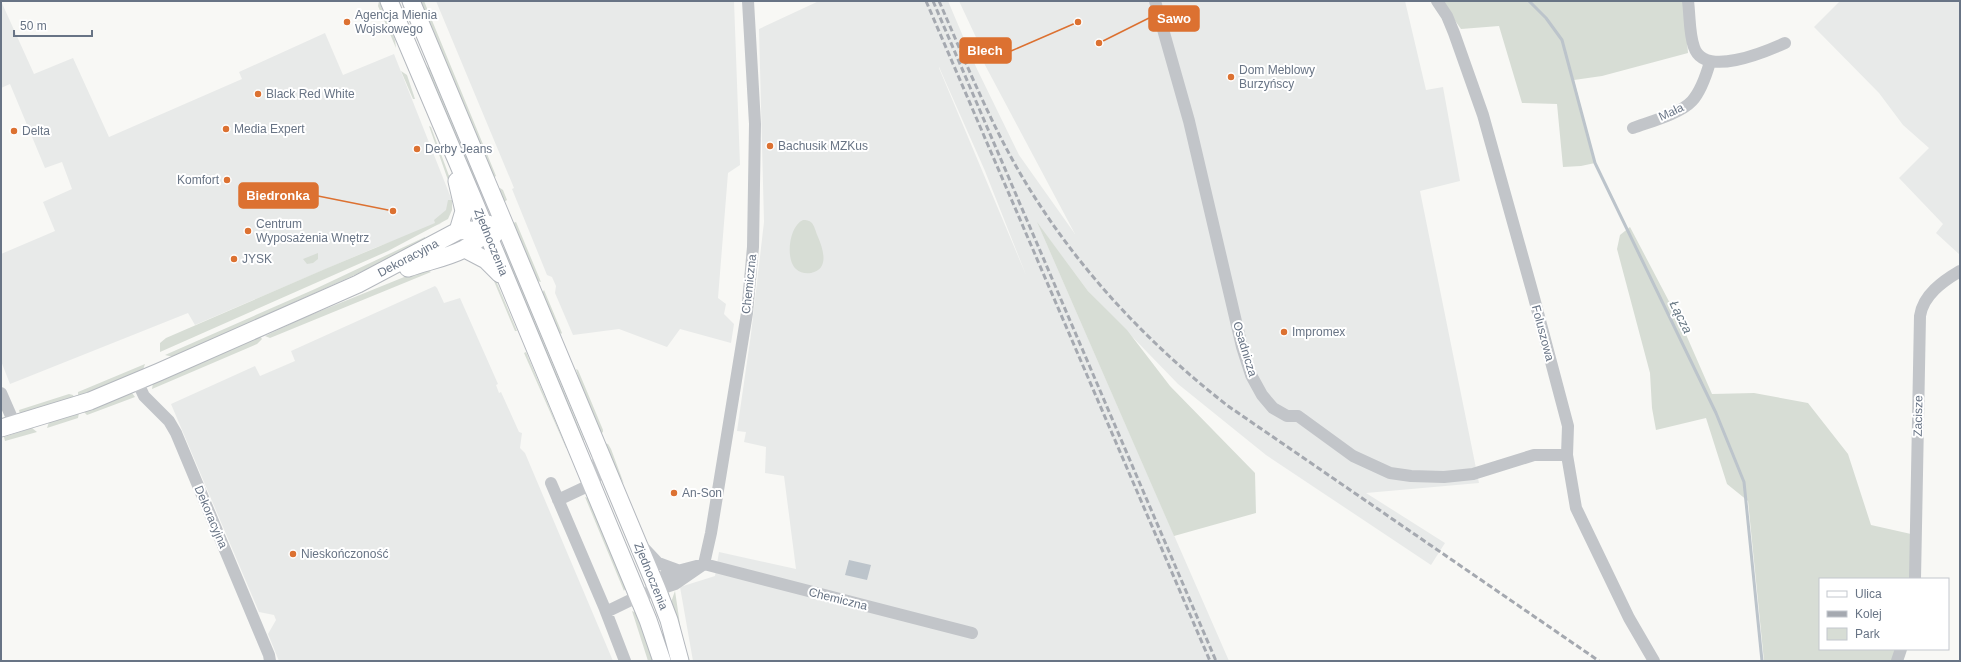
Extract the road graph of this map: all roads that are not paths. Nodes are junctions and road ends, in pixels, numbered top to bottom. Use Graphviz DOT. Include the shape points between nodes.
graph roads {
  1 [pos="389,1"];
  2 [pos="411,1"];
  3 [pos="748,1"];
  4 [pos="1155,1"];
  5 [pos="1437,1"];
  6 [pos="1688,1"];
  7 [pos="1785,43"];
  8 [pos="1710,62"];
  9 [pos="442,127"];
  10 [pos="1633,128"];
  11 [pos="491,191"];
  12 [pos="458,231"];
  13 [pos="485,231"];
  14 [pos="465,249"];
  15 [pos="523,268"];
  16 [pos="1960,271"];
  17 [pos="506,280"];
  18 [pos="358,284"];
  19 [pos="138,381"];
  20 [pos="1,394"];
  21 [pos="8,427"];
  22 [pos="597,446"];
  23 [pos="1567,455"];
  24 [pos="551,483"];
  25 [pos="591,483"];
  26 [pos="617,493"];
  27 [pos="558,500"];
  28 [pos="634,535"];
  29 [pos="704,564"];
  30 [pos="677,570"];
  31 [pos="1915,578"];
  32 [pos="656,588"];
  33 [pos="640,600"];
  34 [pos="606,612"];
  35 [pos="972,633"];
  36 [pos="1901,650"];
  37 [pos="270,661"];
  38 [pos="625,661"];
  39 [pos="662,661"];
  40 [pos="680,661"];
  41 [pos="1654,661"];
  42 [pos="1897,661"];
  1 -- 9 [label="main road, Zjednoczenia"];
  2 -- 11 [label="main road, Zjednoczenia"];
  3 -- 29 [label="street, Chemiczna" via="755,124 753,247 746,313"];
  4 -- 23 [label="street, Osadnicza" via="1189,121 1242,347 1251,375 1273,408 1287,416 1298,416 1353,456 1390,473 1444,477 1473,474 1534,455"];
  5 -- 23 [label="street, Foluszowa" via="1454,33 1483,116 1568,426"];
  6 -- 8 [label="street" via="1694,47 1699,57"];
  7 -- 8 [label="street" via="1762,53"];
  8 -- 10 [label="street, Mała" via="1701,87 1691,102 1681,109"];
  9 -- 12 [label="main road" via="464,211"];
  9 -- 13 [label="main road, Zjednoczenia"];
  11 -- 13 [label="main road" via="490,218"];
  11 -- 15 [label="main road, Zjednoczenia"];
  12 -- 13 [label="main road, Dekoracyjna"];
  12 -- 18 [label="main road, Dekoracyjna"];
  13 -- 14 [label="main road, Dekoracyjna"];
  13 -- 15 [label="main road, Dekoracyjna" via="506,244"];
  13 -- 17 [label="main road, Zjednoczenia"];
  14 -- 17 [label="main road" via="486,260"];
  14 -- 18 [label="main road, Dekoracyjna"];
  15 -- 22 [label="main road, Zjednoczenia"];
  16 -- 31 [label="street, Zacisze" via="1948,279 1922,307"];
  17 -- 25 [label="main road, Zjednoczenia"];
  18 -- 19 [label="main road, Dekoracyjna"];
  19 -- 21 [label="main road, Dekoracyjna" via="90,401"];
  19 -- 37 [label="street, Dekoracyjna" via="144,396 169,421 176,434"];
  20 -- 21 [label="street"];
  22 -- 25 [label="street, Zjednoczenia" via="599,466 596,480"];
  22 -- 26 [label="main road, Zjednoczenia"];
  23 -- 41 [label="street, Foluszowa" via="1576,508 1629,618"];
  24 -- 27 [label="street"];
  25 -- 26 [label="street" via="603,484"];
  25 -- 27 [label="street"];
  25 -- 33 [label="main road, Zjednoczenia"];
  26 -- 28 [label="main road, Zjednoczenia"];
  27 -- 34 [label="street"];
  28 -- 30 [label="street" via="658,563"];
  28 -- 32 [label="main road, Zjednoczenia"];
  29 -- 30 [label="street, Chemiczna"];
  29 -- 32 [label="street, Chemiczna" via="675,584 666,588"];
  29 -- 35 [label="street, Chemiczna"];
  30 -- 32 [label="street, Chemiczna" via="664,576"];
  32 -- 33 [label="street, Chemiczna"];
  32 -- 40 [label="main road, Zjednoczenia" via="669,620"];
  33 -- 34 [label="street, Zjednoczenia"];
  33 -- 39 [label="main road, Zjednoczenia"];
  34 -- 38 [label="street"];
  36 -- 42 [label="street"];
}
